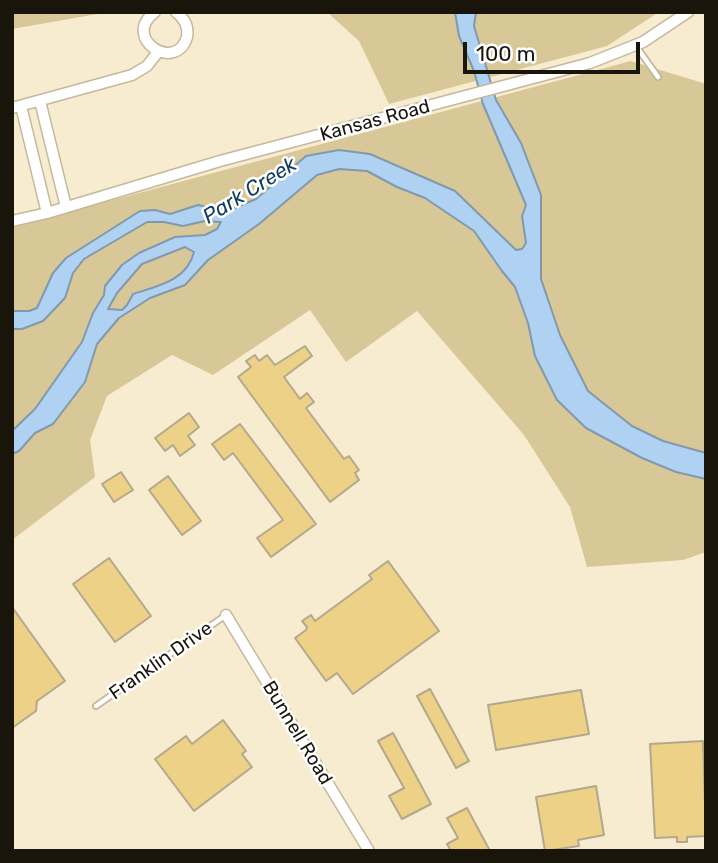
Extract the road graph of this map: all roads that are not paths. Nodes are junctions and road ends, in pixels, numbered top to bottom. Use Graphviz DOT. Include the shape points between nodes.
graph roads {
  1 [pos="155,12"];
  2 [pos="176,12"];
  3 [pos="688,12"];
  4 [pos="635,45"];
  5 [pos="158,52"];
  6 [pos="659,77"];
  7 [pos="40,101"];
  8 [pos="17,107"];
  9 [pos="66,207"];
  10 [pos="47,213"];
  11 [pos="12,221"];
  12 [pos="226,615"];
  13 [pos="96,706"];
  14 [pos="369,851"];
  1 -- 5 [label="street" via="146,22 144,36"];
  2 -- 5 [label="street" via="186,24 183,44 172,52"];
  3 -- 4 [label="street, Kansas Road"];
  4 -- 6 [label="lane"];
  4 -- 9 [label="street, Kansas Road" via="590,63 220,161"];
  5 -- 7 [label="street" via="132,75"];
  7 -- 8 [label="street"];
  7 -- 9 [label="street"];
  8 -- 10 [label="street"];
  9 -- 10 [label="street, Kansas Road"];
  10 -- 11 [label="street, Kansas Road"];
  12 -- 13 [label="lane, Franklin Drive"];
  12 -- 14 [label="street, Bunnell Road"];
}
